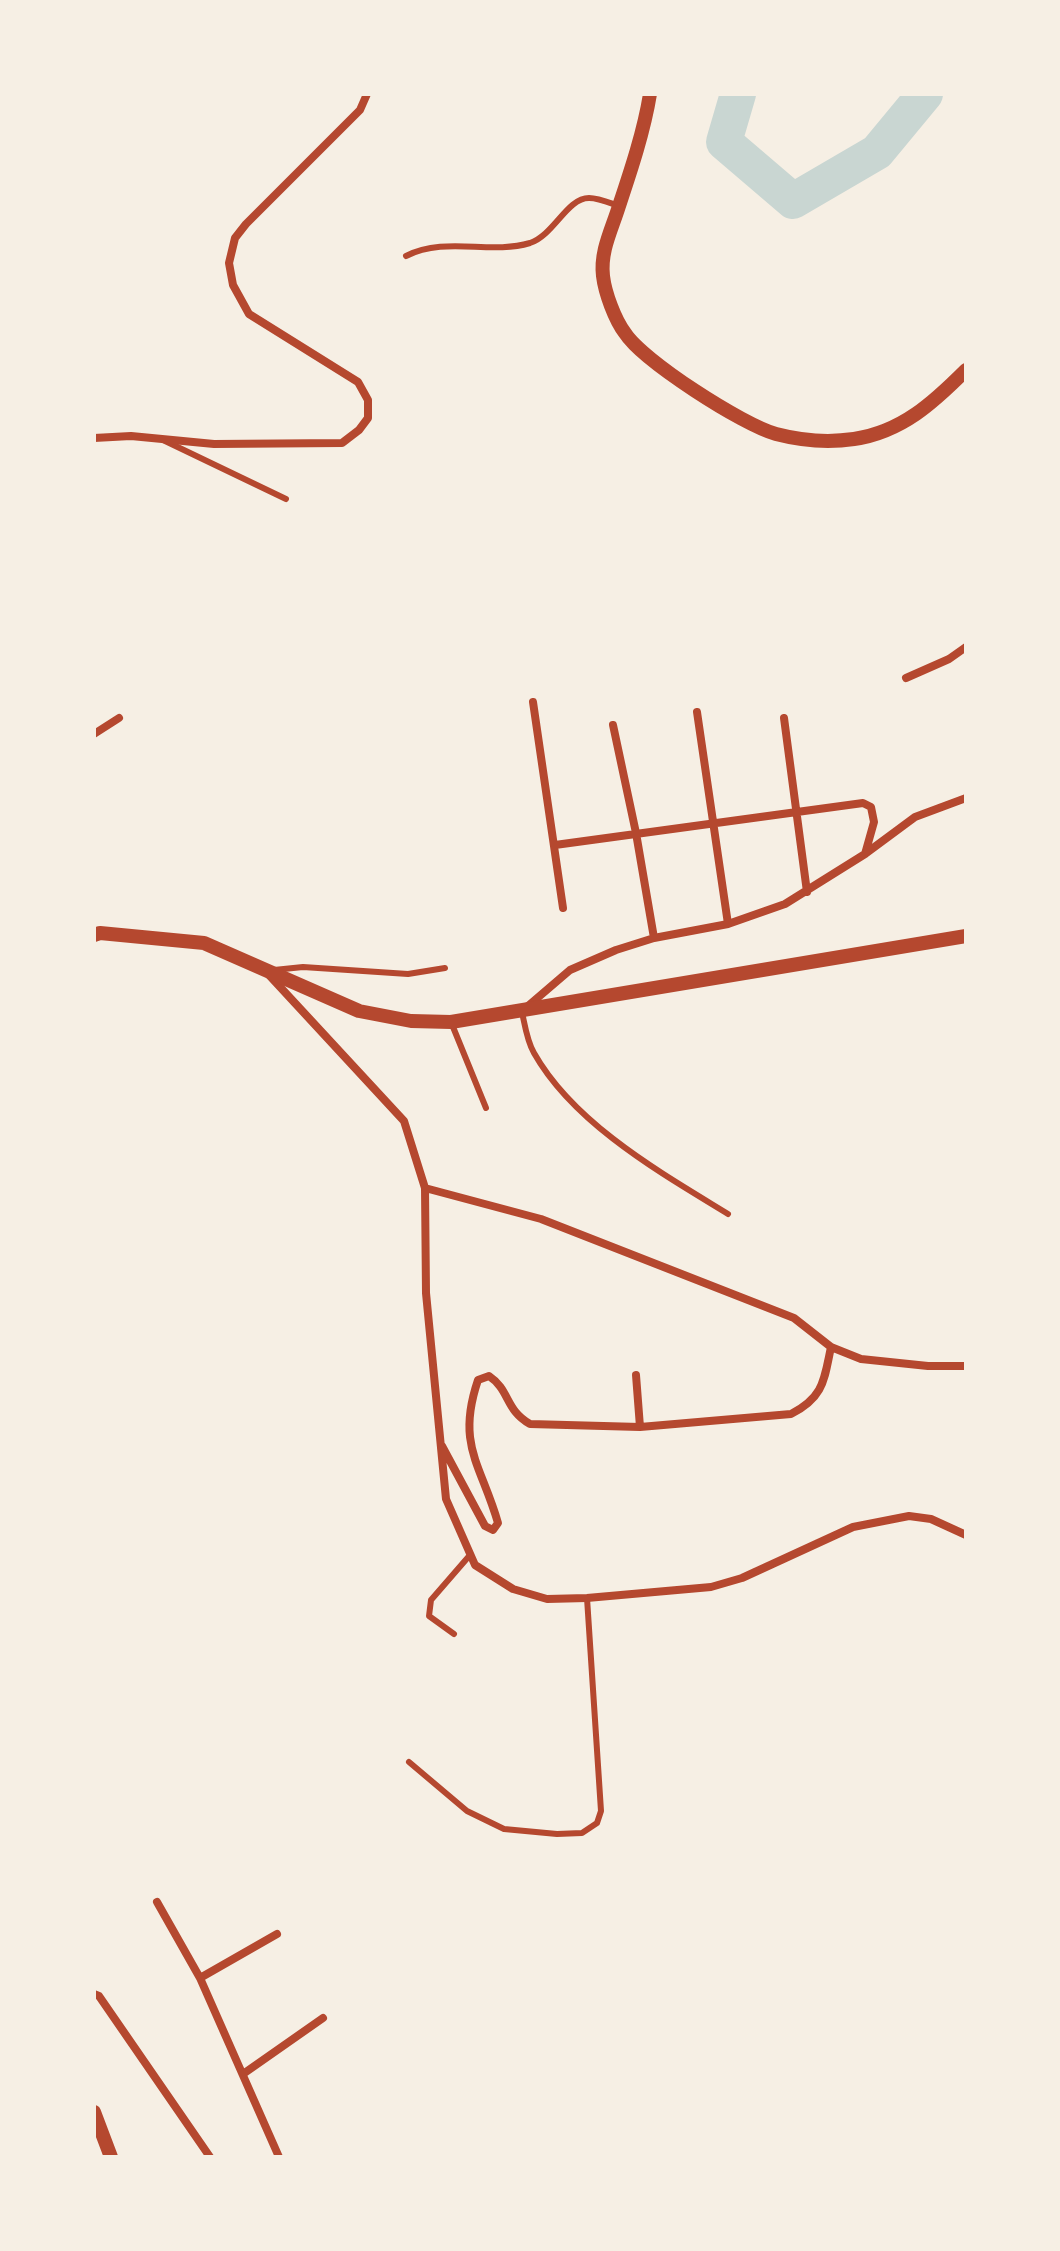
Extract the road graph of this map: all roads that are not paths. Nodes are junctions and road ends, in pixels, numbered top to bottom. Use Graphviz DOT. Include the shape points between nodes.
graph roads {
  1 [pos="367,94"];
  2 [pos="650,94"];
  3 [pos="619,206"];
  4 [pos="406,256"];
  5 [pos="966,370"];
  6 [pos="94,438"];
  7 [pos="161,439"];
  8 [pos="286,499"];
  9 [pos="966,647"];
  10 [pos="906,678"];
  11 [pos="533,702"];
  12 [pos="697,712"];
  13 [pos="119,718"];
  14 [pos="784,718"];
  15 [pos="613,725"];
  16 [pos="94,734"];
  17 [pos="966,798"];
  18 [pos="799,811"];
  19 [pos="714,823"];
  20 [pos="636,833"];
  21 [pos="555,845"];
  22 [pos="865,854"];
  23 [pos="807,892"];
  24 [pos="563,908"];
  25 [pos="728,924"];
  26 [pos="94,935"];
  27 [pos="966,936"];
  28 [pos="654,938"];
  29 [pos="445,968"];
  30 [pos="266,972"];
  31 [pos="522,1012"];
  32 [pos="451,1022"];
  33 [pos="486,1108"];
  34 [pos="425,1188"];
  35 [pos="728,1214"];
  36 [pos="831,1347"];
  37 [pos="966,1366"];
  38 [pos="636,1375"];
  39 [pos="640,1427"];
  40 [pos="440,1442"];
  41 [pos="966,1535"];
  42 [pos="470,1555"];
  43 [pos="587,1598"];
  44 [pos="454,1634"];
  45 [pos="409,1762"];
  46 [pos="157,1902"];
  47 [pos="277,1934"];
  48 [pos="200,1978"];
  49 [pos="94,1994"];
  50 [pos="323,2018"];
  51 [pos="243,2074"];
  52 [pos="94,2112"];
  53 [pos="102,2134"];
  54 [pos="101,2157"];
  55 [pos="111,2157"];
  56 [pos="210,2157"];
  57 [pos="279,2157"];
  1 -- 7 [label="street" via="360,110 246,224 235,238 229,263 233,285 249,314 358,382 368,400 368,418 342,443"];
  2 -- 3 [label="street"];
  3 -- 4 [label="lane" via="583,199 548,233 527,244 433,246"];
  3 -- 5 [label="street" via="604,250 603,277 624,333 645,355 706,398 772,433 814,442 857,439 902,425 933,404"];
  6 -- 7 [label="street"];
  7 -- 8 [label="lane"];
  9 -- 10 [label="street"];
  11 -- 21 [label="street"];
  12 -- 19 [label="street"];
  13 -- 16 [label="street"];
  14 -- 18 [label="street"];
  15 -- 20 [label="street"];
  17 -- 22 [label="street" via="915,817"];
  18 -- 19 [label="street"];
  18 -- 22 [label="street" via="863,803 871,807 874,822"];
  18 -- 23 [label="street"];
  19 -- 20 [label="street"];
  19 -- 25 [label="street"];
  20 -- 21 [label="street"];
  20 -- 28 [label="street"];
  21 -- 24 [label="street"];
  22 -- 23 [label="street"];
  23 -- 25 [label="street"];
  25 -- 28 [label="street"];
  26 -- 30 [label="street" via="204,943"];
  27 -- 31 [label="street"];
  28 -- 31 [label="street" via="570,970"];
  29 -- 30 [label="lane" via="408,974 303,967"];
  30 -- 32 [label="street" via="359,1011"];
  30 -- 34 [label="street" via="404,1121"];
  31 -- 32 [label="street"];
  31 -- 35 [label="lane" via="534,1053 594,1123 644,1163"];
  32 -- 33 [label="lane"];
  34 -- 36 [label="street" via="541,1219 794,1318"];
  34 -- 40 [label="street" via="426,1293"];
  36 -- 37 [label="street" via="861,1359"];
  36 -- 39 [label="street" via="822,1388 791,1414"];
  38 -- 39 [label="street"];
  39 -- 40 [label="street" via="530,1424 517,1417 498,1382 489,1376 478,1380 467,1426 498,1523 493,1530 485,1526"];
  40 -- 42 [label="street" via="446,1499"];
  41 -- 43 [label="street" via="931,1519 909,1516 853,1527 711,1587"];
  42 -- 43 [label="street" via="475,1565 513,1589 547,1599"];
  42 -- 44 [label="lane" via="431,1600 429,1616"];
  43 -- 45 [label="lane" via="601,1811 597,1823 582,1833 504,1829 467,1811"];
  46 -- 48 [label="street"];
  47 -- 48 [label="street"];
  48 -- 51 [label="street"];
  49 -- 56 [label="street"];
  50 -- 51 [label="street"];
  51 -- 57 [label="street"];
  52 -- 53 [label="street"];
  53 -- 54 [label="street"];
  53 -- 55 [label="street"];
}
